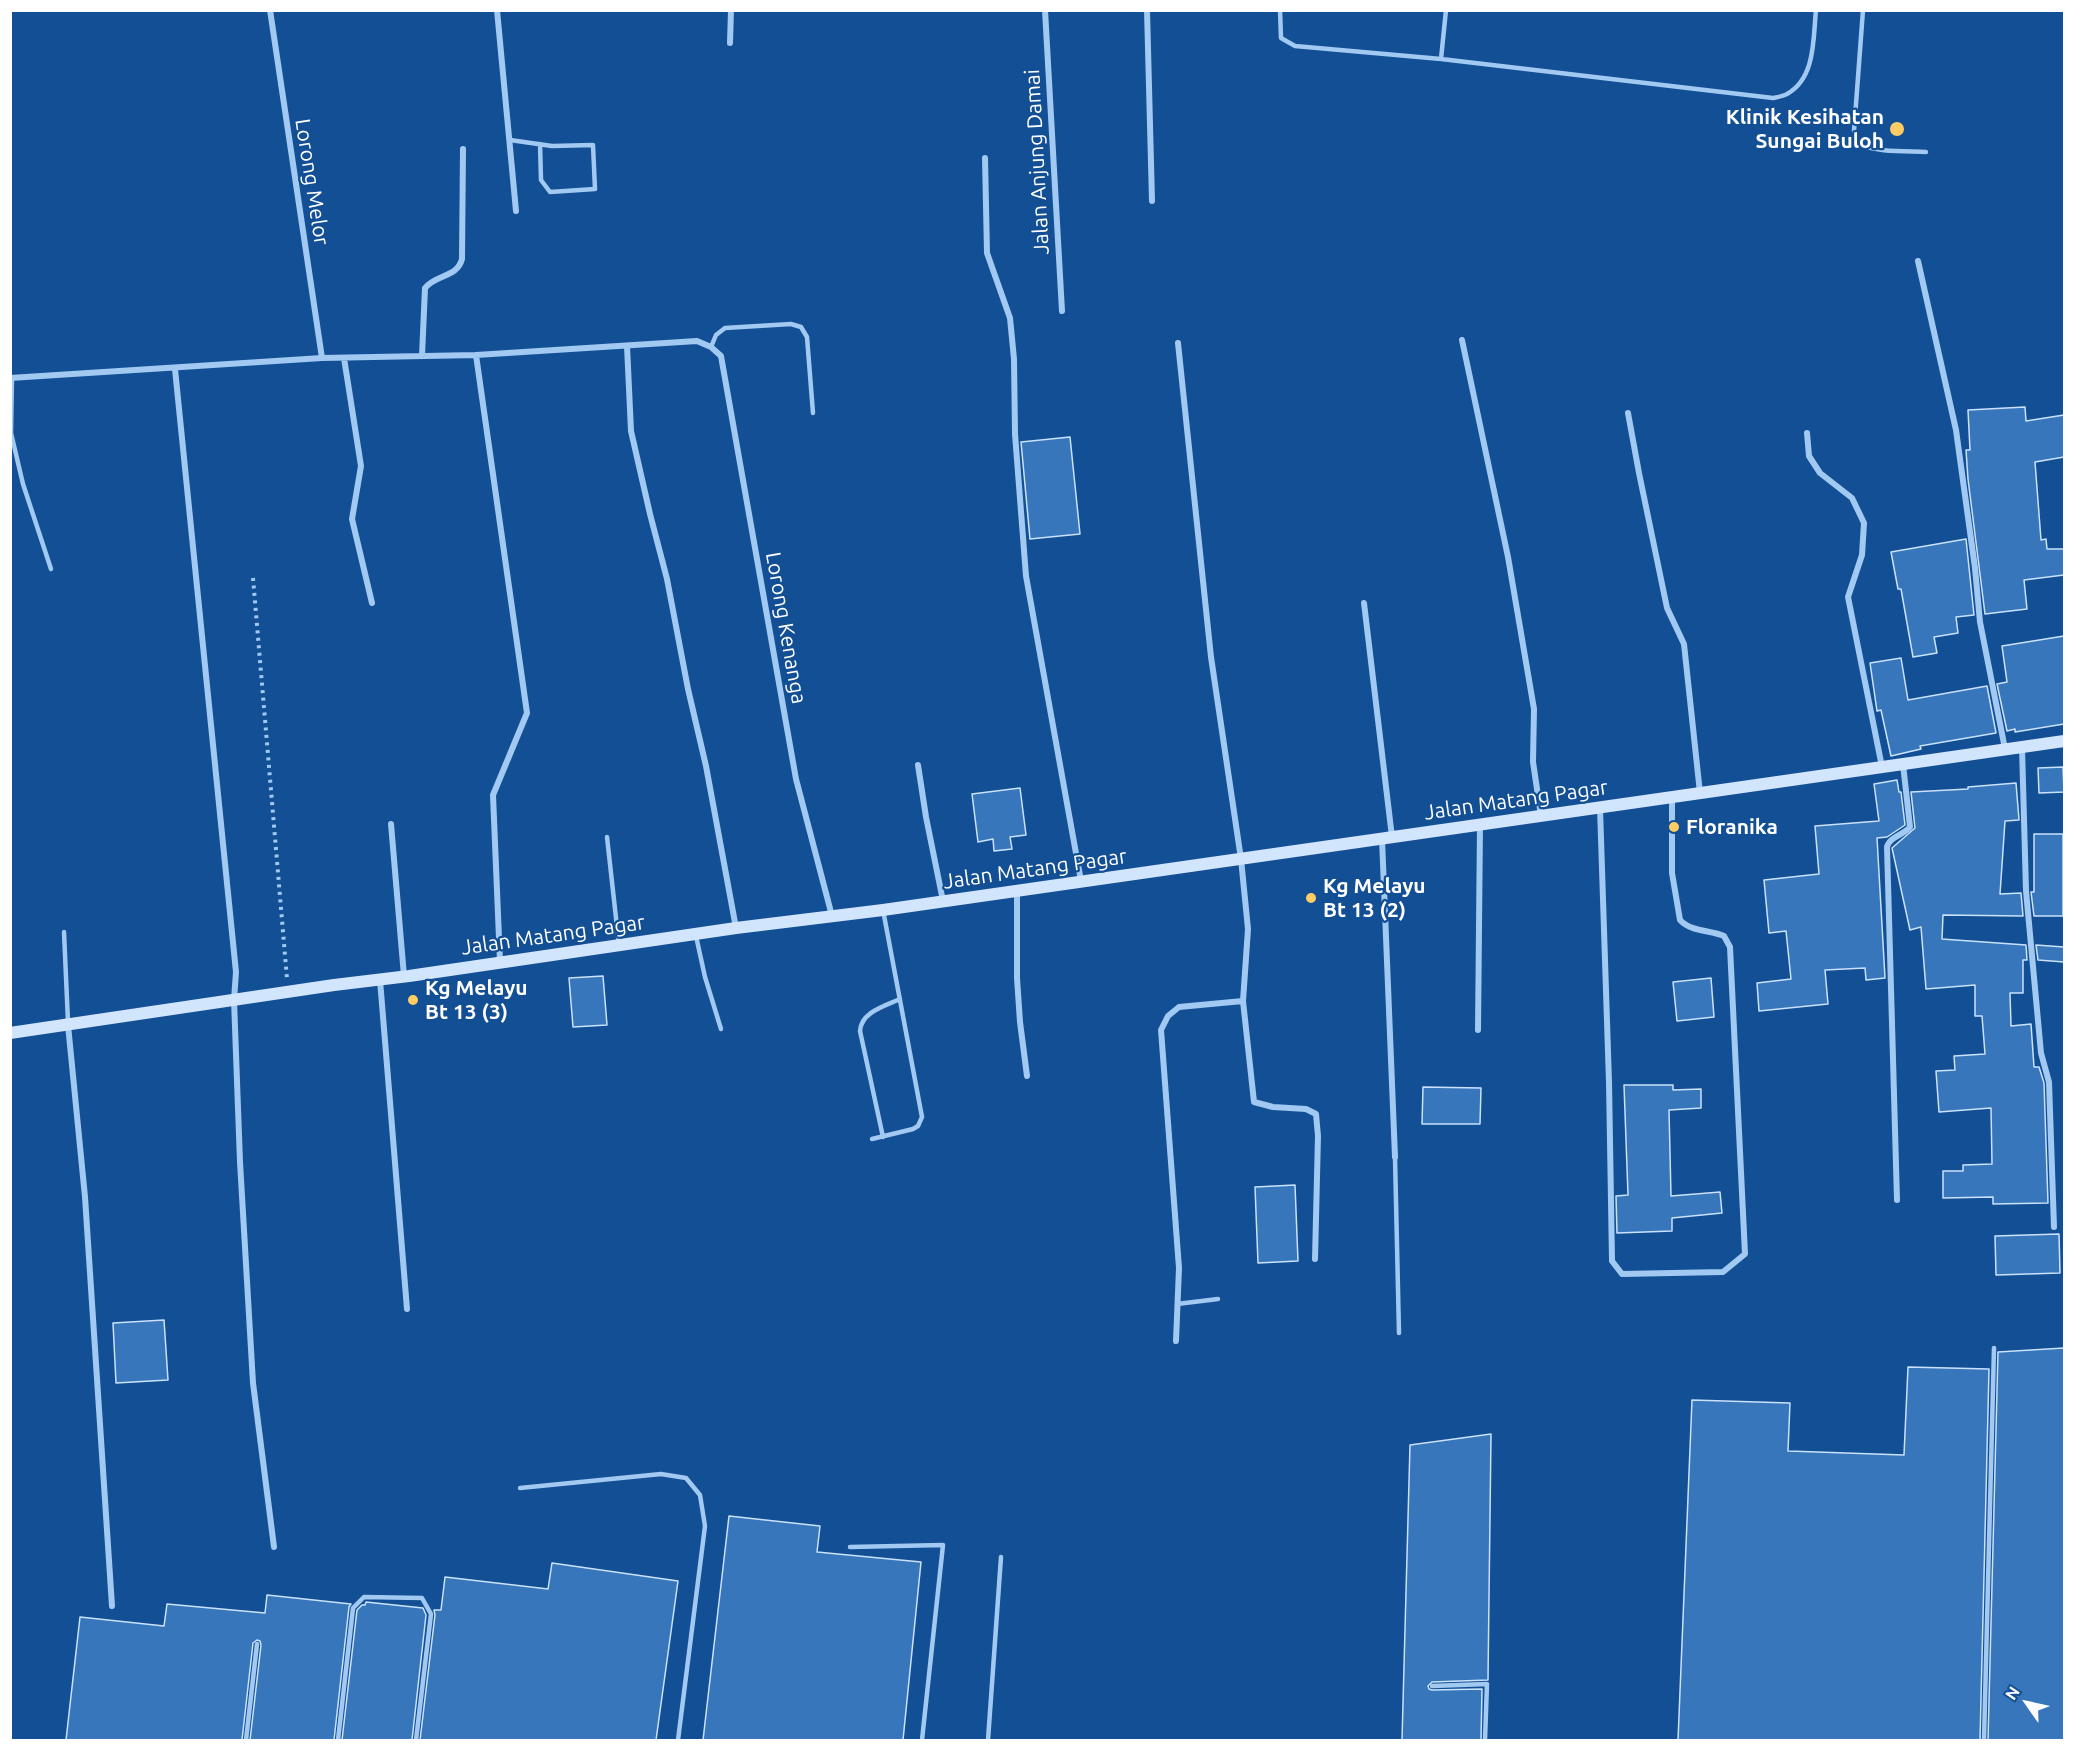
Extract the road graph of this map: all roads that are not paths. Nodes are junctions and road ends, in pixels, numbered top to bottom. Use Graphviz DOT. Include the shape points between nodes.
graph roads {
  1 [pos="270,10"];
  2 [pos="497,10"];
  3 [pos="732,10"];
  4 [pos="1046,10"];
  5 [pos="1146,10"];
  6 [pos="1280,10"];
  7 [pos="1446,10"];
  8 [pos="1816,10"];
  9 [pos="1863,10"];
  10 [pos="730,44"];
  11 [pos="1441,59"];
  12 [pos="510,140"];
  13 [pos="540,144"];
  14 [pos="463,149"];
  15 [pos="1926,152"];
  16 [pos="985,158"];
  17 [pos="1152,201"];
  18 [pos="516,211"];
  19 [pos="1918,261"];
  20 [pos="1062,311"];
  21 [pos="1462,340"];
  22 [pos="1178,343"];
  23 [pos="627,346"];
  24 [pos="711,347"];
  25 [pos="476,355"];
  26 [pos="422,356"];
  27 [pos="322,358"];
  28 [pos="344,358"];
  29 [pos="175,369"];
  30 [pos="11,378"];
  31 [pos="813,413"];
  32 [pos="1628,413"];
  33 [pos="1807,433"];
  34 [pos="51,569"];
  35 [pos="372,603"];
  36 [pos="1364,603"];
  37 [pos="2064,741"];
  38 [pos="2022,747"];
  39 [pos="2005,750"];
  40 [pos="1903,764"];
  41 [pos="918,765"];
  42 [pos="1882,768"];
  43 [pos="1700,794"];
  44 [pos="1672,797"];
  45 [pos="1600,808"];
  46 [pos="1540,816"];
  47 [pos="391,824"];
  48 [pos="1480,825"];
  49 [pos="607,837"];
  50 [pos="1387,838"];
  51 [pos="1241,859"];
  52 [pos="1081,882"];
  53 [pos="1017,891"];
  54 [pos="943,902"];
  55 [pos="883,910"];
  56 [pos="832,916"];
  57 [pos="736,928"];
  58 [pos="63,932"];
  59 [pos="696,934"];
  60 [pos="619,945"];
  61 [pos="500,963"];
  62 [pos="404,976"];
  63 [pos="380,979"];
  64 [pos="900,999"];
  65 [pos="234,1000"];
  66 [pos="1243,1001"];
  67 [pos="68,1024"];
  68 [pos="721,1029"];
  69 [pos="1478,1030"];
  70 [pos="10,1033"];
  71 [pos="1027,1076"];
  72 [pos="883,1137"];
  73 [pos="872,1139"];
  74 [pos="1395,1157"];
  75 [pos="1897,1200"];
  76 [pos="2054,1227"];
  77 [pos="1315,1259"];
  78 [pos="1218,1299"];
  79 [pos="1177,1304"];
  80 [pos="407,1309"];
  81 [pos="1399,1333"];
  82 [pos="1176,1341"];
  83 [pos="1994,1348"];
  84 [pos="520,1488"];
  85 [pos="273,1547"];
  86 [pos="850,1547"];
  87 [pos="1001,1557"];
  88 [pos="112,1606"];
  89 [pos="257,1644"];
  90 [pos="1432,1686"];
  91 [pos="246,1740"];
  92 [pos="338,1740"];
  93 [pos="416,1740"];
  94 [pos="678,1740"];
  95 [pos="922,1740"];
  96 [pos="988,1740"];
  97 [pos="1485,1740"];
  98 [pos="1984,1740"];
  1 -- 27 [label="street, Lorong Melor"];
  2 -- 12 [label="street"];
  3 -- 10 [label="street"];
  4 -- 20 [label="street, Jalan Anjung Damai"];
  5 -- 17 [label="street"];
  6 -- 11 [label="lane" via="1281,38 1295,45"];
  7 -- 11 [label="lane"];
  8 -- 11 [label="lane" via="1811,62 1802,80 1787,94 1773,98"];
  9 -- 15 [label="lane" via="1854,131 1857,140 1871,149"];
  12 -- 13 [label="lane"];
  12 -- 18 [label="street"];
  13 -- 13 [label="lane" via="593,145 595,189 550,192 541,180"];
  14 -- 26 [label="street" via="462,259 454,272 430,281 425,288"];
  16 -- 52 [label="street" via="987,253 1010,318 1026,576"];
  19 -- 39 [label="street" via="1956,430 1980,622"];
  21 -- 46 [label="street" via="1508,557 1534,710 1533,762"];
  22 -- 51 [label="street" via="1210,646"];
  23 -- 24 [label="street" via="697,341"];
  23 -- 25 [label="street"];
  23 -- 57 [label="street" via="632,431 667,579"];
  24 -- 31 [label="lane" via="716,335 725,328 791,324 801,327 807,337"];
  24 -- 56 [label="street, Lorong Kenanga" via="721,356 796,779"];
  25 -- 26 [label="street"];
  25 -- 61 [label="street" via="527,713 493,795"];
  26 -- 28 [label="street"];
  27 -- 28 [label="street"];
  27 -- 29 [label="street"];
  28 -- 35 [label="street" via="361,466 352,519"];
  29 -- 30 [label="street"];
  29 -- 65 [label="street" via="236,972"];
  30 -- 34 [label="lane" via="11,433"];
  32 -- 43 [label="street" via="1667,608 1684,644"];
  33 -- 42 [label="street" via="1809,456 1820,473 1852,498 1864,523 1863,555 1848,597"];
  36 -- 50 [label="street"];
  37 -- 38 [label="main road, Jalan Matang Pagar"];
  38 -- 39 [label="main road, Jalan Matang Pagar"];
  38 -- 76 [label="street" via="2026,891 2041,1053 2049,1082"];
  39 -- 40 [label="main road, Jalan Matang Pagar"];
  40 -- 42 [label="main road, Jalan Matang Pagar"];
  40 -- 75 [label="street" via="1910,827 1887,847"];
  41 -- 54 [label="street"];
  42 -- 43 [label="main road, Jalan Matang Pagar"];
  43 -- 44 [label="main road, Jalan Matang Pagar"];
  44 -- 45 [label="main road, Jalan Matang Pagar"];
  44 -- 45 [label="street" via="1672,873 1680,920 1691,928 1724,936 1730,947 1745,1254 1723,1272 1622,1274 1612,1261"];
  45 -- 46 [label="main road, Jalan Matang Pagar"];
  46 -- 48 [label="main road, Jalan Matang Pagar"];
  47 -- 62 [label="street"];
  48 -- 50 [label="main road, Jalan Matang Pagar"];
  48 -- 69 [label="street"];
  49 -- 60 [label="lane"];
  50 -- 51 [label="main road, Jalan Matang Pagar"];
  50 -- 74 [label="street"];
  51 -- 52 [label="main road, Jalan Matang Pagar"];
  51 -- 66 [label="street" via="1248,929"];
  52 -- 53 [label="main road, Jalan Matang Pagar"];
  53 -- 54 [label="main road, Jalan Matang Pagar"];
  53 -- 71 [label="street" via="1017,978"];
  54 -- 55 [label="main road, Jalan Matang Pagar"];
  55 -- 56 [label="main road, Jalan Matang Pagar"];
  55 -- 64 [label="lane"];
  56 -- 57 [label="main road, Jalan Matang Pagar"];
  57 -- 59 [label="main road, Jalan Matang Pagar"];
  58 -- 67 [label="lane"];
  59 -- 60 [label="main road, Jalan Matang Pagar"];
  59 -- 68 [label="lane"];
  60 -- 61 [label="main road, Jalan Matang Pagar"];
  61 -- 62 [label="main road, Jalan Matang Pagar"];
  62 -- 63 [label="main road, Jalan Matang Pagar"];
  63 -- 65 [label="main road, Jalan Matang Pagar"];
  63 -- 80 [label="street"];
  64 -- 72 [label="lane" via="868,1015 860,1025"];
  64 -- 72 [label="lane" via="922,1117 913,1129"];
  65 -- 67 [label="main road, Jalan Matang Pagar"];
  65 -- 85 [label="street" via="253,1383"];
  66 -- 77 [label="street" via="1254,1102 1306,1108 1316,1114"];
  66 -- 79 [label="street" via="1179,1007 1168,1016 1161,1030 1179,1268"];
  67 -- 70 [label="main road, Jalan Matang Pagar"];
  67 -- 88 [label="street" via="90,1263"];
  72 -- 73 [label="lane"];
  74 -- 81 [label="lane"];
  78 -- 79 [label="lane"];
  79 -- 82 [label="street"];
  83 -- 98 [label="lane"];
  84 -- 94 [label="lane" via="661,1474 686,1478 700,1496 705,1527"];
  86 -- 95 [label="lane" via="943,1545"];
  87 -- 96 [label="lane"];
  89 -- 91 [label="lane"];
  90 -- 97 [label="lane" via="1487,1684"];
  92 -- 93 [label="lane" via="353,1608 364,1597 422,1598 431,1614"];
}
